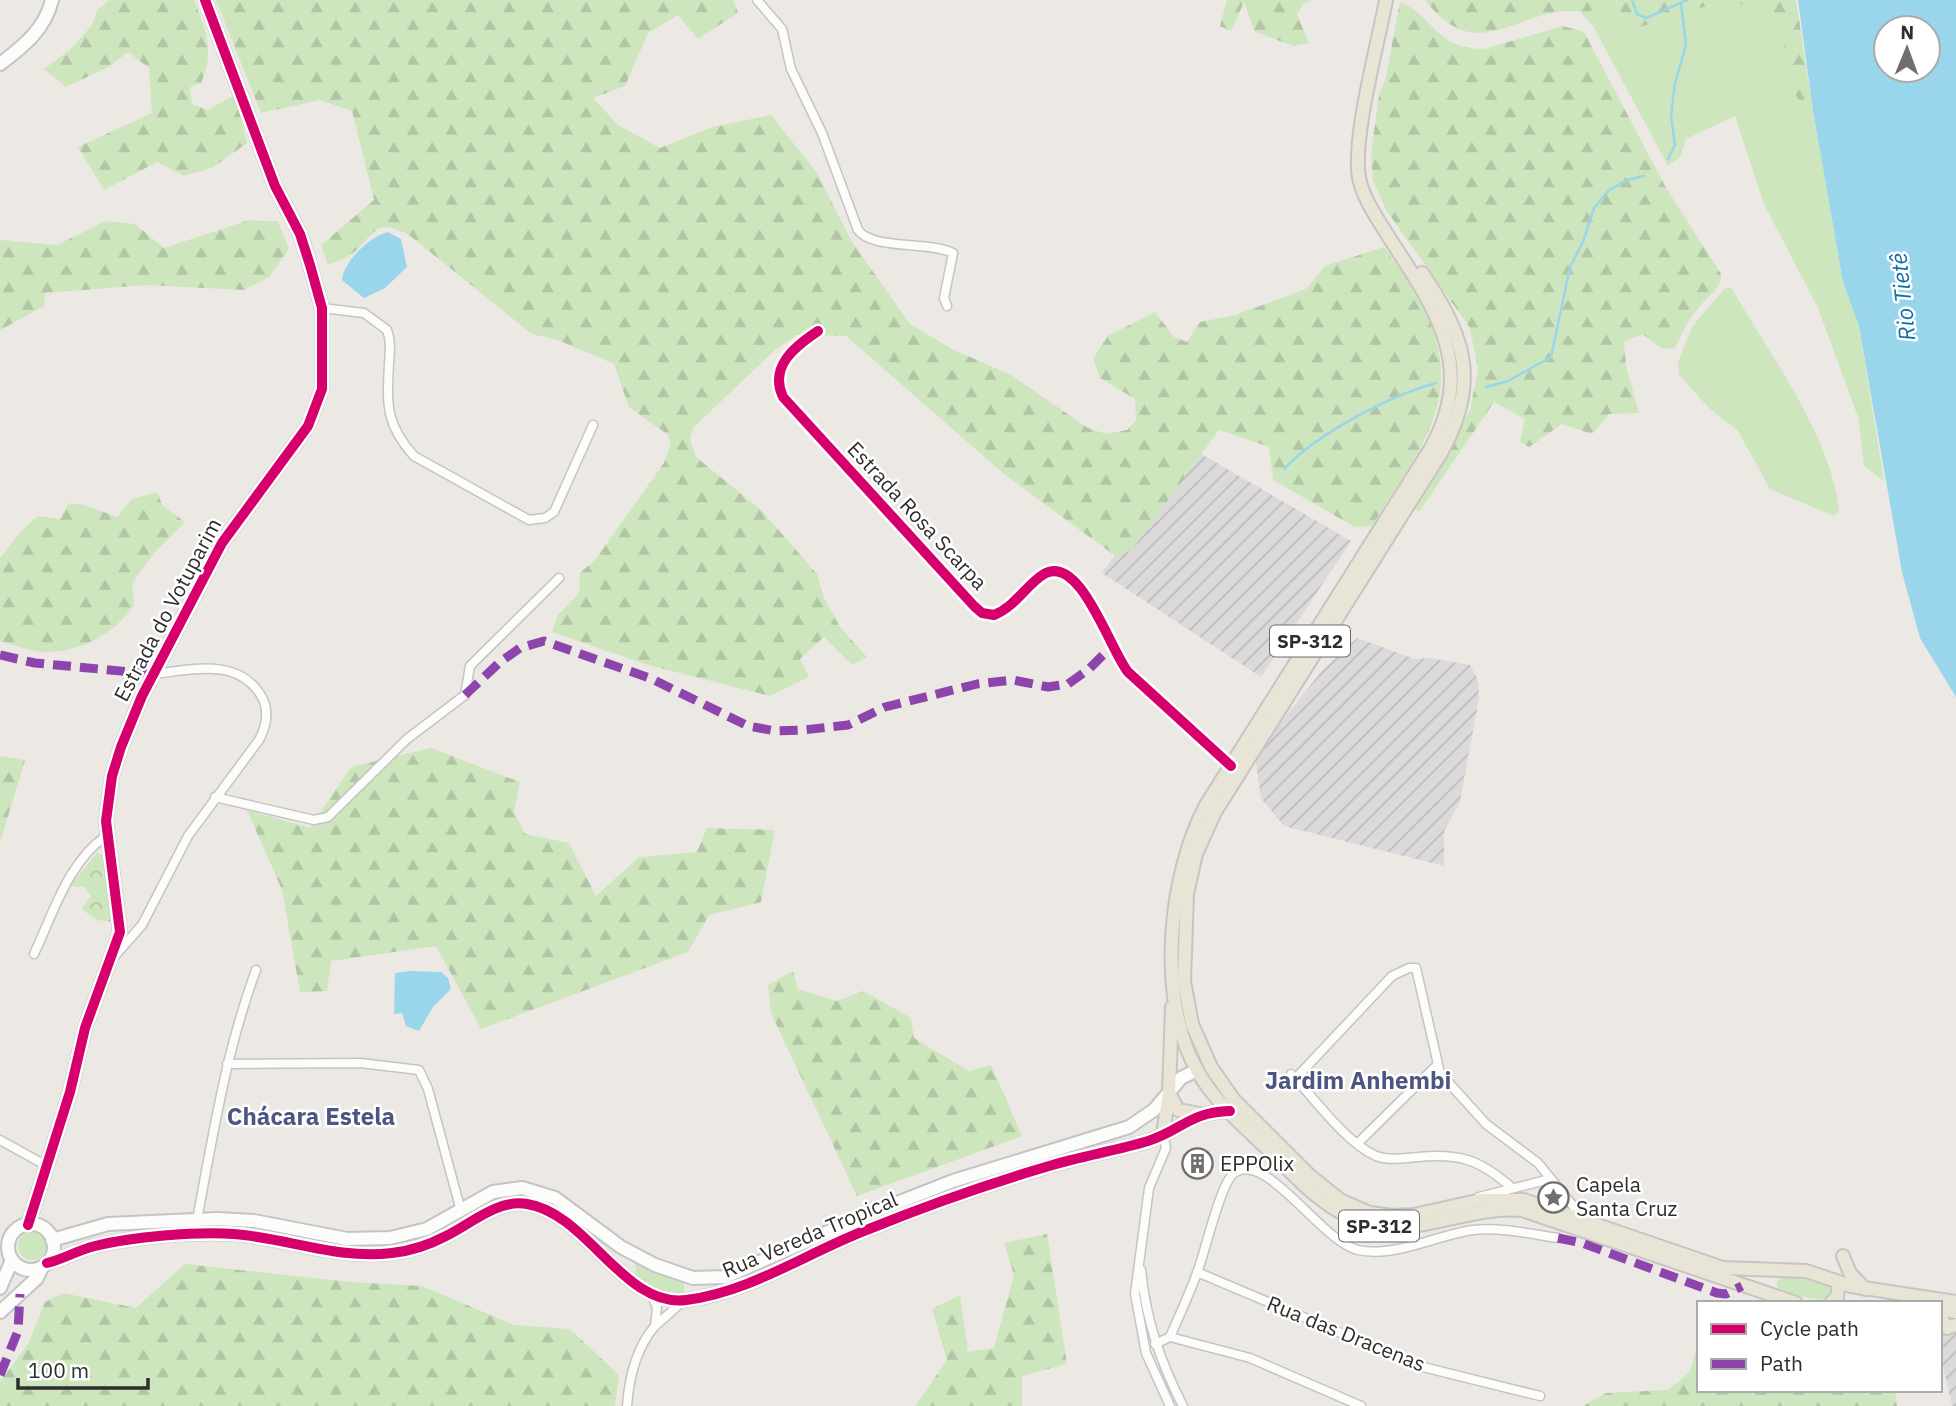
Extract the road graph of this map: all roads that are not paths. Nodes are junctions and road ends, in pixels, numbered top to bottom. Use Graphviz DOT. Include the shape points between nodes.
graph roads {
  1 [pos="52,0"];
  2 [pos="205,0"];
  3 [pos="757,0"];
  4 [pos="1387,0"];
  5 [pos="0,64"];
  6 [pos="1384,229"];
  7 [pos="947,306"];
  8 [pos="322,308"];
  9 [pos="818,331"];
  10 [pos="593,425"];
  11 [pos="559,578"];
  12 [pos="160,660"];
  13 [pos="180,671"];
  14 [pos="153,674"];
  15 [pos="1231,766"];
  16 [pos="215,797"];
  17 [pos="106,836"];
  18 [pos="34,954"];
  19 [pos="113,958"];
  20 [pos="256,970"];
  21 [pos="1174,986"];
  22 [pos="228,1064"];
  23 [pos="1436,1066"];
  24 [pos="1197,1070"];
  25 [pos="1169,1093"];
  26 [pos="1232,1106"];
  27 [pos="1200,1114"];
  28 [pos="1163,1134"];
  29 [pos="0,1140"];
  30 [pos="1358,1143"];
  31 [pos="47,1166"];
  32 [pos="1550,1179"];
  33 [pos="1511,1187"];
  34 [pos="1467,1202"];
  35 [pos="461,1211"];
  36 [pos="1583,1218"];
  37 [pos="197,1220"];
  38 [pos="28,1225"];
  39 [pos="1558,1238"];
  40 [pos="52,1240"];
  41 [pos="1140,1256"];
  42 [pos="1843,1256"];
  43 [pos="637,1257"];
  44 [pos="12,1260"];
  45 [pos="45,1265"];
  46 [pos="1777,1269"];
  47 [pos="623,1272"];
  48 [pos="1197,1272"];
  49 [pos="693,1278"];
  50 [pos="1839,1283"];
  51 [pos="0,1288"];
  52 [pos="1865,1289"];
  53 [pos="651,1293"];
  54 [pos="1772,1296"];
  55 [pos="683,1300"];
  56 [pos="1789,1301"];
  57 [pos="1833,1301"];
  58 [pos="1956,1302"];
  59 [pos="0,1312"];
  60 [pos="1942,1319"];
  61 [pos="655,1325"];
  62 [pos="1956,1325"];
  63 [pos="1170,1337"];
  64 [pos="1155,1344"];
  65 [pos="1169,1378"];
  66 [pos="1160,1383"];
  67 [pos="1540,1396"];
  68 [pos="627,1406"];
  69 [pos="1170,1406"];
  70 [pos="1183,1406"];
  71 [pos="1361,1406"];
  1 -- 5 [label="street" via="38,30"];
  2 -- 8 [label="street, Estrada do Votuparim" via="275,186 300,234"];
  3 -- 7 [label="street" via="782,29 791,69 822,133 858,230 867,239 953,253 944,298"];
  4 -- 6 [label="main road, SP-312" via="1358,159 1362,190"];
  6 -- 15 [label="main road, SP-312" via="1444,333 1452,377 1448,407 1431,448"];
  6 -- 26 [label="main road, SP-312" via="1418,268 1455,327 1464,356 1464,396 1441,453 1215,812 1196,854 1186,911 1186,995 1203,1052"];
  8 -- 10 [label="street" via="364,313 387,330 391,346 388,413 414,456 529,520 545,519 554,512"];
  8 -- 12 [label="street, Estrada do Votuparim" via="324,373 314,415 222,543"];
  9 -- 15 [label="street, Estrada Rosa Scarpa" via="779,369 783,397 800,421 974,606 995,615 1043,574 1059,571 1071,576 1128,672"];
  11 -- 16 [label="street" via="470,666 465,695 407,739 328,817 314,820"];
  12 -- 13 [label="street"];
  12 -- 14 [label="street, Estrada do Votuparim"];
  13 -- 14 [label="street"];
  13 -- 16 [label="street" via="208,668 237,673 265,703 267,724 259,740"];
  14 -- 17 [label="street, Estrada do Votuparim" via="116,762"];
  15 -- 21 [label="main road, SP-312" via="1201,816 1182,862 1175,909"];
  16 -- 19 [label="street" via="172,862 142,925"];
  17 -- 18 [label="street" via="74,872"];
  17 -- 19 [label="street, Estrada do Votuparim" via="120,918"];
  19 -- 31 [label="street, Estrada do Votuparim" via="85,1028"];
  20 -- 22 [label="street"];
  21 -- 24 [label="main road, SP-312" via="1182,1034"];
  21 -- 25 [label="main road"];
  22 -- 35 [label="street" via="360,1063 419,1070"];
  22 -- 37 [label="street"];
  23 -- 30 [label="street"];
  23 -- 30 [label="street" via="1419,974 1414,968 1392,976 1293,1077"];
  23 -- 32 [label="street" via="1486,1124 1531,1156"];
  24 -- 25 [label="street, Rua Vereda Tropical" via="1181,1078"];
  24 -- 26 [label="main road, SP-312"];
  25 -- 27 [label="main road" via="1178,1110"];
  25 -- 28 [label="main road"];
  25 -- 49 [label="street, Rua Vereda Tropical" via="1129,1127 942,1185 830,1230 735,1276"];
  26 -- 27 [label="street"];
  26 -- 34 [label="main road, SP-312" via="1320,1184 1360,1210 1403,1216"];
  26 -- 54 [label="main road, SP-312" via="1313,1192 1356,1220 1403,1227 1482,1210 1522,1210"];
  27 -- 28 [label="street, Rua Vereda Tropical"];
  28 -- 41 [label="street" via="1166,1148 1149,1188"];
  28 -- 55 [label="street, Rua Vereda Tropical" via="957,1196 860,1232 726,1293"];
  29 -- 31 [label="street"];
  30 -- 33 [label="street" via="1383,1158 1432,1156 1475,1161"];
  31 -- 38 [label="street, Estrada do Votuparim"];
  32 -- 33 [label="street"];
  32 -- 36 [label="street"];
  33 -- 34 [label="street"];
  34 -- 36 [label="main road, SP-312" via="1524,1200"];
  35 -- 37 [label="street, Rua Vereda Tropical" via="415,1233 376,1240 240,1220"];
  35 -- 43 [label="street, Rua Vereda Tropical" via="503,1189 539,1191 568,1206"];
  36 -- 46 [label="main road, SP-312" via="1723,1268"];
  37 -- 40 [label="street, Rua Vereda Tropical" via="108,1224"];
  38 -- 40 [label="street" via="40,1227"];
  38 -- 44 [label="street" via="12,1235 8,1248"];
  39 -- 48 [label="street" via="1473,1230 1387,1250 1358,1250 1331,1237 1272,1179 1251,1168 1234,1173 1225,1188"];
  40 -- 45 [label="street" via="53,1252"];
  41 -- 64 [label="street" via="1145,1308"];
  41 -- 66 [label="street" via="1136,1308 1146,1353"];
  42 -- 52 [label="main road" via="1850,1273"];
  43 -- 47 [label="street" via="627,1262"];
  43 -- 49 [label="street, Rua Vereda Tropical"];
  44 -- 45 [label="street" via="29,1270"];
  44 -- 51 [label="street"];
  45 -- 47 [label="street, Rua Vereda Tropical" via="106,1243 217,1233 346,1253 392,1253 439,1239 499,1206 521,1203 541,1208 564,1222"];
  45 -- 59 [label="street"];
  46 -- 50 [label="main road, SP-312" via="1806,1271"];
  46 -- 54 [label="main road" via="1769,1279"];
  47 -- 53 [label="street, Rua Vereda Tropical"];
  48 -- 63 [label="street"];
  48 -- 67 [label="street, Rua das Dracenas" via="1419,1366"];
  49 -- 55 [label="street"];
  50 -- 52 [label="main road, SP-312"];
  50 -- 57 [label="main road"];
  52 -- 58 [label="main road, SP-312"];
  53 -- 55 [label="street, Rua Vereda Tropical"];
  53 -- 61 [label="street" via="657,1308"];
  54 -- 56 [label="main road, SP-312"];
  55 -- 61 [label="street"];
  60 -- 62 [label="main road" via="1947,1328"];
  61 -- 68 [label="street" via="635,1362"];
  63 -- 64 [label="street"];
  63 -- 71 [label="street" via="1250,1359"];
  64 -- 65 [label="street"];
  65 -- 66 [label="street"];
  65 -- 70 [label="street"];
  66 -- 69 [label="street"];
}
